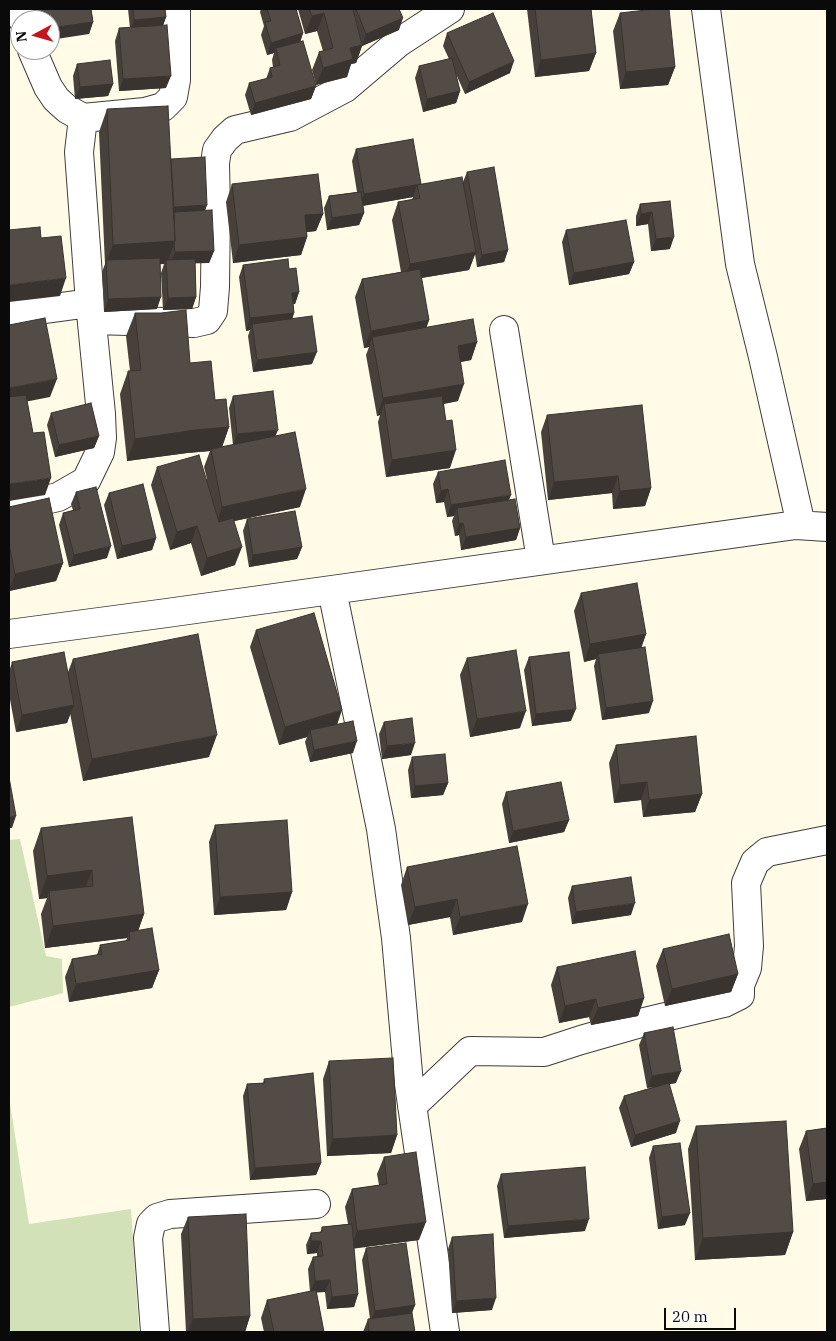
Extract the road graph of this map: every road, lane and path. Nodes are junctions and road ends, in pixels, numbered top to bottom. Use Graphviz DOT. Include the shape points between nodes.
graph roads {
  1 [pos="176,9"];
  2 [pos="450,9"];
  3 [pos="706,9"];
  4 [pos="36,60"];
  5 [pos="83,118"];
  6 [pos="91,312"];
  7 [pos="9,314"];
  8 [pos="504,330"];
  9 [pos="9,507"];
  10 [pos="814,526"];
  11 [pos="541,560"];
  12 [pos="332,590"];
  13 [pos="9,634"];
  14 [pos="827,840"];
  15 [pos="412,1106"];
  16 [pos="316,1204"];
  17 [pos="155,1332"];
  18 [pos="446,1332"];
  1 -- 5 [label="street" via="173,97 163,107 145,112"];
  2 -- 6 [label="street" via="398,43 345,88 290,117 235,130 225,139 217,150 215,162 215,288 213,311 207,320 165,322"];
  3 -- 10 [label="street" via="740,264 763,357"];
  4 -- 5 [label="street" via="56,99"];
  5 -- 6 [label="street" via="79,152"];
  6 -- 7 [label="street"];
  6 -- 9 [label="street" via="101,414 100,452 86,482 58,496"];
  8 -- 11 [label="street"];
  10 -- 11 [label="street"];
  11 -- 12 [label="street"];
  12 -- 13 [label="street"];
  12 -- 15 [label="street" via="381,829 396,938"];
  14 -- 15 [label="street" via="767,852 754,862 746,883 749,946 740,995 724,1003 644,1022 544,1052 470,1051"];
  15 -- 18 [label="street"];
  16 -- 17 [label="street" via="170,1214 157,1218 151,1224 148,1238"];
}
